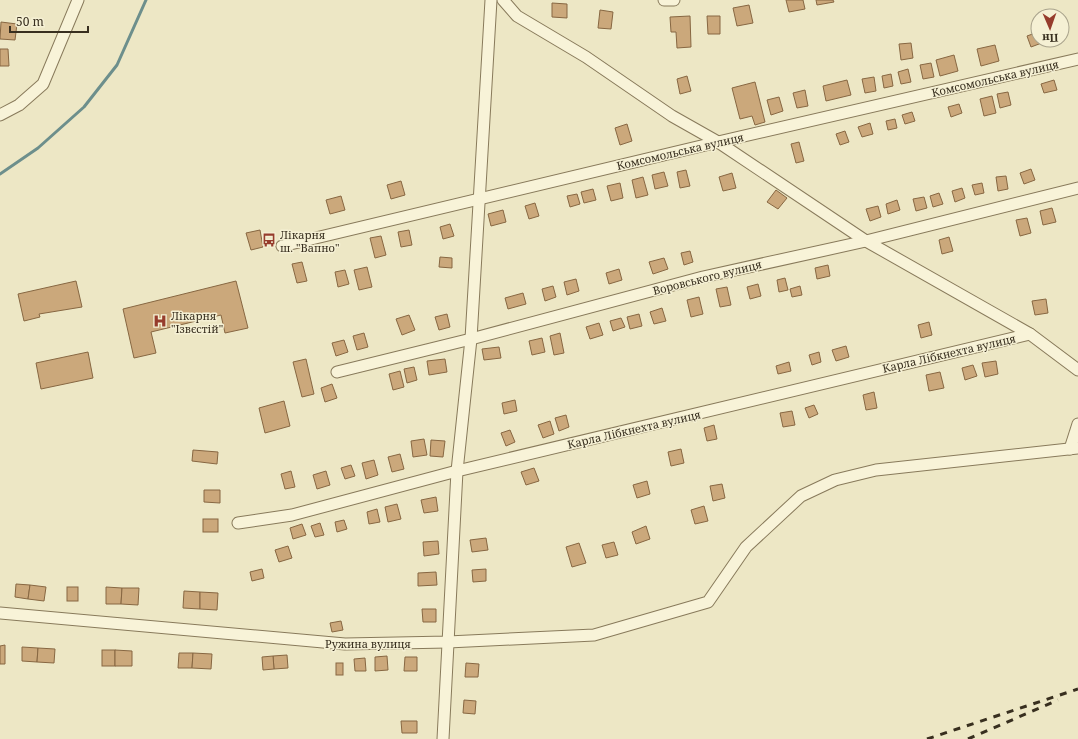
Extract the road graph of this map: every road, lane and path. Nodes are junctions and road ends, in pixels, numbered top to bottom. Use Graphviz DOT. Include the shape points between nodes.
graph roads {
  1 [pos="78,0"];
  2 [pos="491,0"];
  3 [pos="503,0"];
  4 [pos="664,0"];
  5 [pos="674,0"];
  6 [pos="1078,59"];
  7 [pos="0,115"];
  8 [pos="718,142"];
  9 [pos="1078,188"];
  10 [pos="479,199"];
  11 [pos="866,241"];
  12 [pos="282,246"];
  13 [pos="1030,334"];
  14 [pos="472,339"];
  15 [pos="1078,370"];
  16 [pos="337,372"];
  17 [pos="1078,424"];
  18 [pos="1074,448"];
  19 [pos="457,471"];
  20 [pos="238,523"];
  21 [pos="0,613"];
  22 [pos="448,642"];
  23 [pos="443,739"];
  1 -- 7 [label="street" via="43,84 19,105"];
  2 -- 10 [label="street"];
  3 -- 8 [label="street" via="517,16 586,57 672,116"];
  4 -- 5 [label="street"];
  6 -- 8 [label="street, Комсомольська вулиця"];
  8 -- 10 [label="street, Комсомольська вулиця"];
  8 -- 11 [label="street"];
  9 -- 11 [label="street, Воровського вулиця"];
  10 -- 12 [label="street, Комсомольська вулиця"];
  10 -- 14 [label="street"];
  11 -- 13 [label="street"];
  11 -- 14 [label="street, Воровського вулиця" via="703,277"];
  13 -- 15 [label="street"];
  13 -- 19 [label="street, Карла Лібкнехта вулиця"];
  14 -- 16 [label="street, Воровського вулиця"];
  14 -- 19 [label="street"];
  17 -- 18 [label="street"];
  18 -- 22 [label="street, Ружина вулиця" via="876,470 835,480 801,496 746,547 708,602 594,635"];
  19 -- 20 [label="street, Карла Лібкнехта вулиця" via="292,515"];
  19 -- 22 [label="street"];
  21 -- 22 [label="street, Ружина вулиця" via="345,644"];
  22 -- 23 [label="street"];
}
